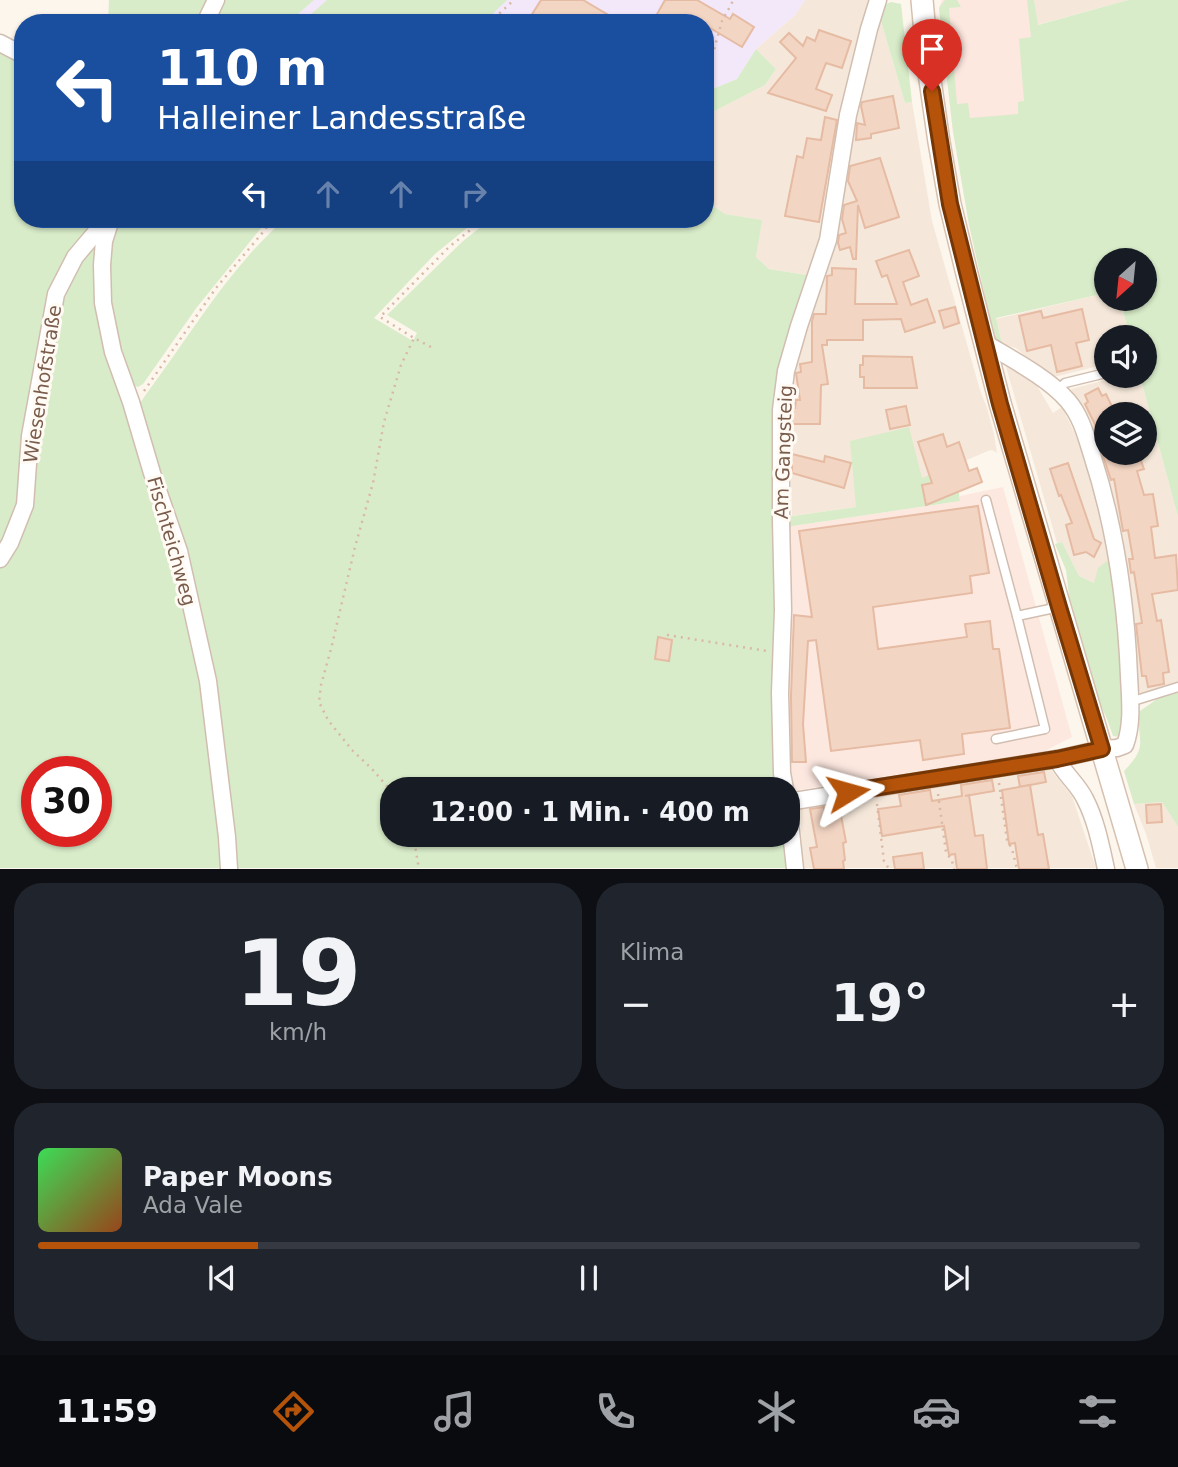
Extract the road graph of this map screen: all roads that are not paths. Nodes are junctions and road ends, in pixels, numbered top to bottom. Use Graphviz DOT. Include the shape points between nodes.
graph roads {
  1 [pos="878,0"];
  2 [pos="922,0"];
  3 [pos="101,228"];
  4 [pos="107,228"];
  5 [pos="985,343"];
  6 [pos="1094,376"];
  7 [pos="1057,391"];
  8 [pos="986,500"];
  9 [pos="0,559"];
  10 [pos="1059,607"];
  11 [pos="1017,616"];
  12 [pos="1178,688"];
  13 [pos="1130,702"];
  14 [pos="996,739"];
  15 [pos="1102,749"];
  16 [pos="1057,759"];
  17 [pos="783,777"];
  18 [pos="800,801"];
  19 [pos="793,847"];
  20 [pos="229,869"];
  21 [pos="795,869"];
  22 [pos="1106,869"];
  23 [pos="1137,869"];
  1 -- 17 [label="street, Am Gangsteig" via="848,115 828,240 786,371 781,410"];
  2 -- 5 [label="main road" via="950,204"];
  3 -- 9 [label="street, Wiesenhofstraße" via="75,257 56,295 30,436 25,505"];
  4 -- 20 [label="street, Fischteichweg" via="103,303 113,352 179,551 208,681"];
  5 -- 7 [label="street"];
  5 -- 10 [label="main road"];
  6 -- 7 [label="lane" via="1065,383"];
  7 -- 13 [label="street" via="1079,418 1103,491 1125,611"];
  8 -- 11 [label="lane"];
  10 -- 11 [label="lane"];
  10 -- 15 [label="main road"];
  11 -- 14 [label="lane" via="1045,729"];
  12 -- 13 [label="lane"];
  13 -- 15 [label="street" via="1125,745"];
  15 -- 16 [label="street"];
  15 -- 23 [label="main road"];
  16 -- 18 [label="street"];
  16 -- 22 [label="street" via="1085,799"];
  19 -- 21 [label="street"];
}
